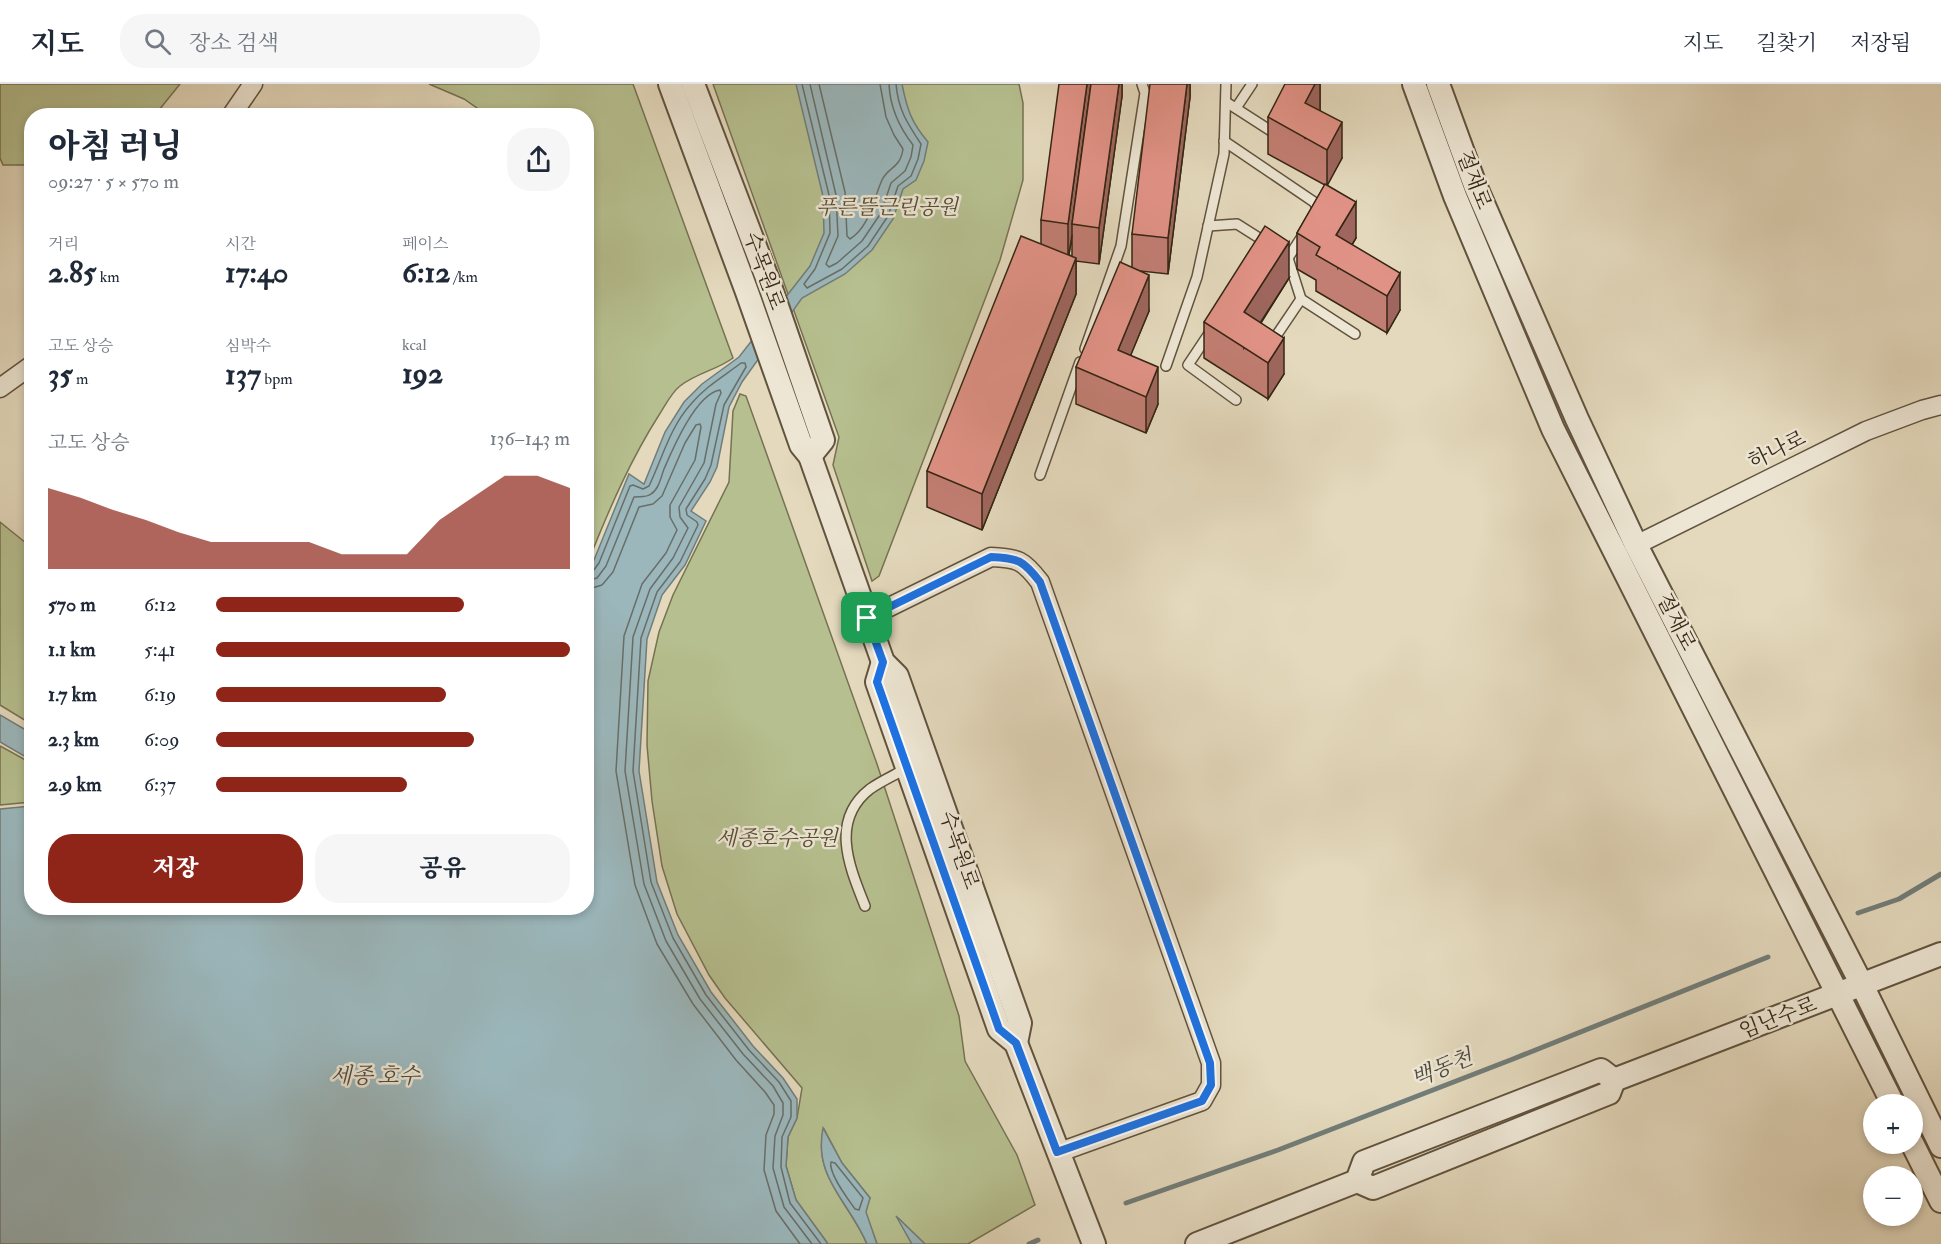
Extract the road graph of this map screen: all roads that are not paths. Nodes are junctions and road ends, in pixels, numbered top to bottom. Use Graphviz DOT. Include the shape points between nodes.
graph roads {
  1 [pos="253,84"];
  2 [pos="670,84"];
  3 [pos="693,84"];
  4 [pos="1143,84"];
  5 [pos="1226,84"];
  6 [pos="1252,84"];
  7 [pos="1414,84"];
  8 [pos="1438,84"];
  9 [pos="1226,102"];
  10 [pos="236,108"];
  11 [pos="1236,108"];
  12 [pos="1271,131"];
  13 [pos="1224,141"];
  14 [pos="1313,221"];
  15 [pos="1208,226"];
  16 [pos="1307,231"];
  17 [pos="1268,244"];
  18 [pos="1262,253"];
  19 [pos="1288,258"];
  20 [pos="1301,299"];
  21 [pos="1213,328"];
  22 [pos="1355,334"];
  23 [pos="1271,344"];
  24 [pos="1166,366"];
  25 [pos="24,371"];
  26 [pos="0,388"];
  27 [pos="1236,400"];
  28 [pos="1941,405"];
  29 [pos="810,456"];
  30 [pos="1040,475"];
  31 [pos="1636,545"];
  32 [pos="867,618"];
  33 [pos="883,662"];
  34 [pos="907,768"];
  35 [pos="865,906"];
  36 [pos="1941,954"];
  37 [pos="1862,985"];
  38 [pos="1838,995"];
  39 [pos="1016,1043"];
  40 [pos="1888,1094"];
  41 [pos="1941,1146"];
  42 [pos="1057,1152"];
  43 [pos="1918,1154"];
  44 [pos="1941,1201"];
  45 [pos="1094,1244"];
  46 [pos="1197,1244"];
  1 -- 10 [label="street"];
  2 -- 29 [label="street, 수목원로" via="801,445"];
  3 -- 29 [label="street, 수목원로" via="769,283 823,440"];
  4 -- 30 [label="lane" via="1145,93 1121,246"];
  5 -- 9 [label="lane"];
  6 -- 11 [label="lane"];
  7 -- 38 [label="street, 절재로" via="1455,196 1553,429"];
  8 -- 31 [label="street, 절재로" via="1484,206"];
  9 -- 11 [label="lane"];
  9 -- 13 [label="lane"];
  11 -- 12 [label="lane"];
  13 -- 14 [label="lane" via="1314,202 1319,212"];
  13 -- 15 [label="lane"];
  15 -- 17 [label="lane" via="1236,224"];
  15 -- 24 [label="lane" via="1197,277"];
  16 -- 19 [label="lane"];
  17 -- 18 [label="lane"];
  17 -- 19 [label="lane"];
  19 -- 20 [label="lane"];
  20 -- 22 [label="lane"];
  20 -- 23 [label="lane"];
  21 -- 27 [label="lane" via="1188,365"];
  25 -- 26 [label="street"];
  28 -- 31 [label="street, 하나로" via="1866,431"];
  29 -- 32 [label="street, 수목원로"];
  31 -- 37 [label="street, 절재로"];
  32 -- 33 [label="street, 수목원로"];
  32 -- 42 [label="street" via="991,557 1027,565 1040,582 1210,1063 1211,1085 1202,1101"];
  33 -- 34 [label="street, 수목원로" via="877,682"];
  33 -- 39 [label="street, 수목원로" via="897,676 1020,1023"];
  34 -- 35 [label="lane" via="870,788 849,820 845,838 847,859"];
  34 -- 39 [label="street, 수목원로" via="999,1029"];
  36 -- 37 [label="street, 임난수로"];
  37 -- 38 [label="street, 임난수로"];
  37 -- 41 [label="street, 절재로"];
  38 -- 40 [label="street, 절재로"];
  38 -- 46 [label="street, 임난수로" via="1614,1080 1601,1070 1364,1162 1357,1181"];
  39 -- 42 [label="street, 수목원로"];
  42 -- 45 [label="street, 수목원로"];
  43 -- 44 [label="street"];
}
